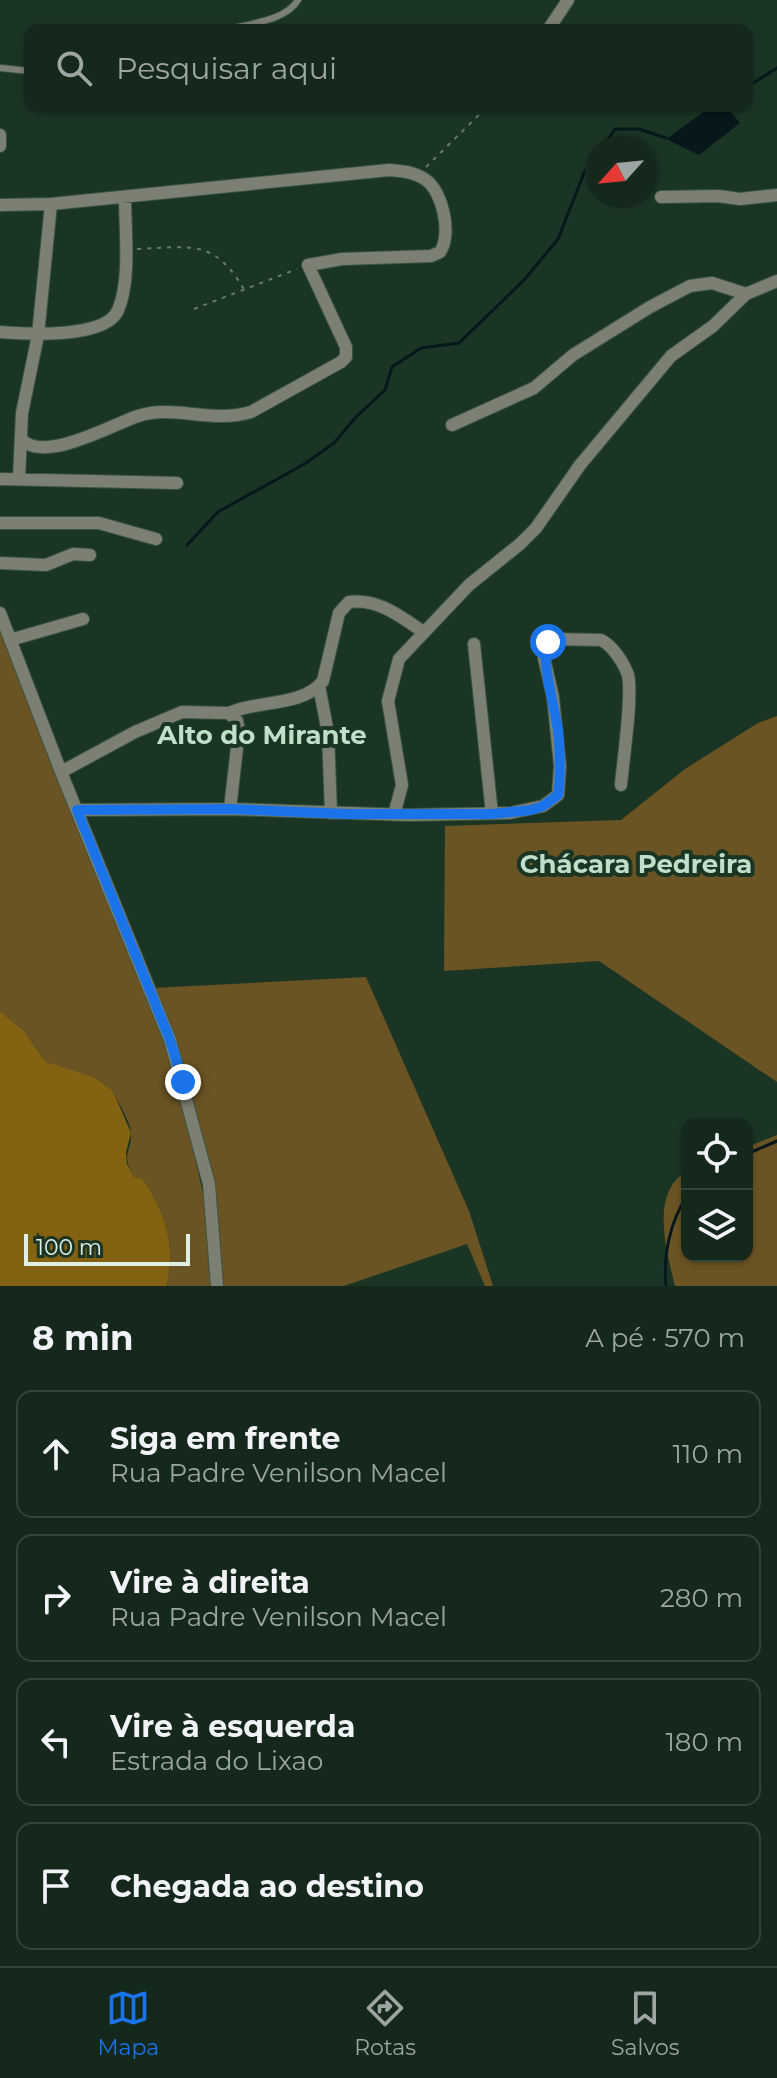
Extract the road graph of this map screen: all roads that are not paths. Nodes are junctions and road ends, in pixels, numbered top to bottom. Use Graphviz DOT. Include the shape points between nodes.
graph roads {
  1 [pos="298,0"];
  2 [pos="568,0"];
  3 [pos="246,24"];
  4 [pos="552,24"];
  5 [pos="0,68"];
  6 [pos="24,70"];
  7 [pos="0,135"];
  8 [pos="0,146"];
  9 [pos="777,195"];
  10 [pos="661,197"];
  11 [pos="125,198"];
  12 [pos="51,204"];
  13 [pos="0,205"];
  14 [pos="777,281"];
  15 [pos="746,294"];
  16 [pos="0,332"];
  17 [pos="38,335"];
  18 [pos="452,425"];
  19 [pos="21,439"];
  20 [pos="0,479"];
  21 [pos="19,479"];
  22 [pos="177,483"];
  23 [pos="0,523"];
  24 [pos="156,539"];
  25 [pos="90,555"];
  26 [pos="0,563"];
  27 [pos="0,613"];
  28 [pos="83,619"];
  29 [pos="422,631"];
  30 [pos="10,640"];
  31 [pos="474,644"];
  32 [pos="319,686"];
  33 [pos="229,713"];
  34 [pos="61,772"];
  35 [pos="621,785"];
  36 [pos="230,809"];
  37 [pos="77,810"];
  38 [pos="331,813"];
  39 [pos="492,814"];
  40 [pos="394,815"];
  41 [pos="217,1286"];
  1 -- 3 [label="lane" via="290,10"];
  2 -- 4 [label="street"];
  5 -- 6 [label="lane"];
  7 -- 8 [label="street"];
  9 -- 10 [label="street"];
  11 -- 12 [label="street"];
  11 -- 17 [label="street" via="121,299 114,317 91,328"];
  11 -- 19 [label="street" via="389,170 429,181 438,198 446,241 431,256 308,265 346,357 240,415 152,412 43,448"];
  12 -- 13 [label="street"];
  12 -- 17 [label="street"];
  14 -- 15 [label="street"];
  15 -- 18 [label="street" via="712,283 690,286 573,355 534,388"];
  15 -- 29 [label="street" via="671,356 580,465 536,528"];
  16 -- 17 [label="street"];
  17 -- 19 [label="street"];
  19 -- 21 [label="street"];
  20 -- 21 [label="street"];
  21 -- 22 [label="street"];
  23 -- 24 [label="street" via="99,523"];
  25 -- 26 [label="street" via="73,554 46,565"];
  27 -- 30 [label="street"];
  28 -- 30 [label="street"];
  29 -- 32 [label="street" via="381,606 349,602 339,613"];
  29 -- 40 [label="street" via="399,659 388,701 402,785"];
  30 -- 34 [label="street"];
  31 -- 39 [label="street"];
  32 -- 33 [label="street"];
  32 -- 38 [label="street" via="328,733"];
  33 -- 34 [label="street" via="182,712"];
  33 -- 36 [label="street" via="239,730"];
  34 -- 37 [label="street"];
  35 -- 39 [label="street" via="629,687 623,665 601,640 552,639 545,645 544,658 558,734 558,795 531,810"];
  36 -- 37 [label="street"];
  36 -- 38 [label="street"];
  37 -- 41 [label="street" via="183,1082 209,1184"];
  38 -- 40 [label="street"];
  39 -- 40 [label="street"];
}
